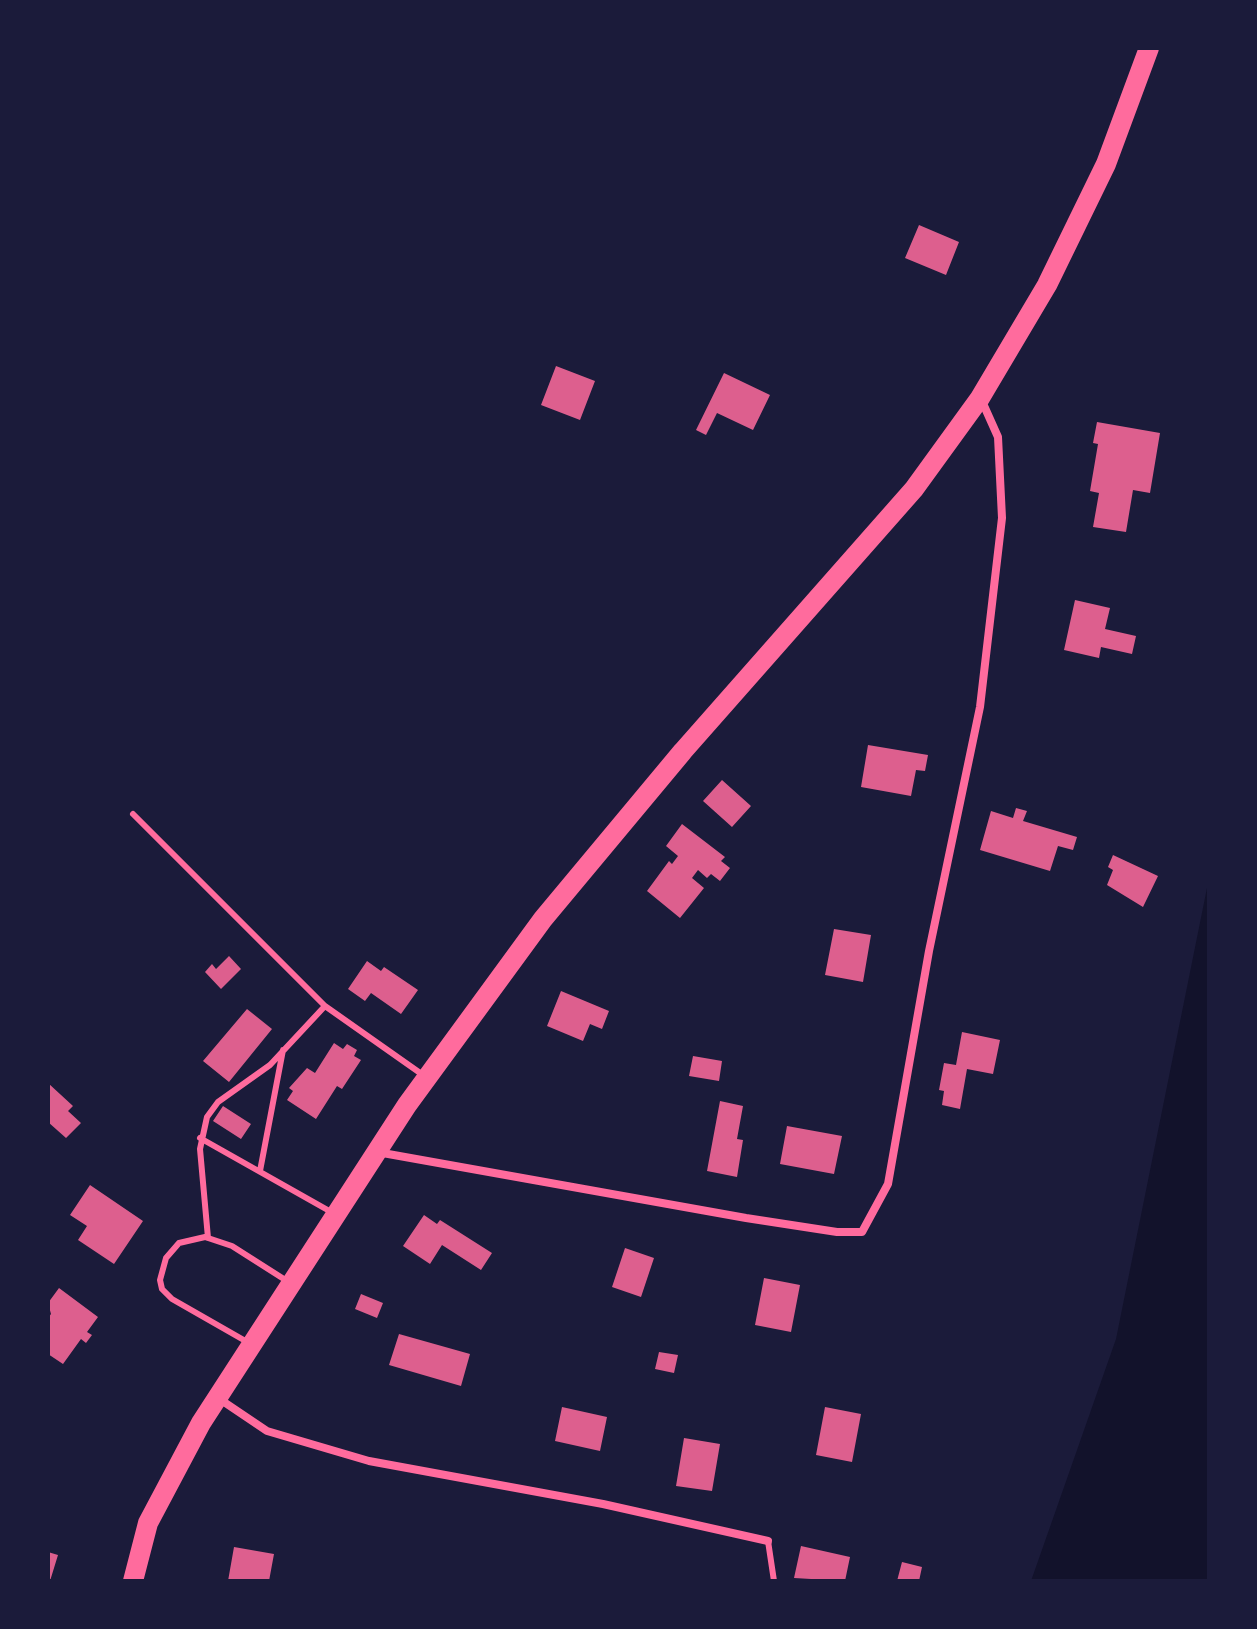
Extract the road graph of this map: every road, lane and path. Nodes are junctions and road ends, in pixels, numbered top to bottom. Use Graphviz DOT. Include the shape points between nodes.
graph roads {
  1 [pos="1149,48"];
  2 [pos="980,398"];
  3 [pos="133,814"];
  4 [pos="325,1006"];
  5 [pos="283,1050"];
  6 [pos="427,1078"];
  7 [pos="200,1138"];
  8 [pos="377,1152"];
  9 [pos="260,1171"];
  10 [pos="336,1214"];
  11 [pos="208,1238"];
  12 [pos="291,1283"];
  13 [pos="251,1344"];
  14 [pos="217,1398"];
  15 [pos="768,1541"];
  16 [pos="133,1581"];
  17 [pos="774,1581"];
  1 -- 2 [label="main road" via="1106,164 1047,285"];
  2 -- 6 [label="main road" via="914,489 543,919"];
  2 -- 8 [label="street" via="998,437 1002,518 980,707 888,1184 862,1232 746,1218"];
  3 -- 4 [label="lane"];
  4 -- 5 [label="lane"];
  4 -- 6 [label="lane"];
  5 -- 7 [label="lane" via="211,1109"];
  5 -- 9 [label="lane"];
  6 -- 8 [label="main road"];
  7 -- 9 [label="lane"];
  7 -- 11 [label="lane"];
  8 -- 10 [label="main road"];
  9 -- 10 [label="lane"];
  10 -- 12 [label="main road"];
  11 -- 12 [label="lane" via="232,1246"];
  11 -- 13 [label="lane" via="191,1238 173,1248 162,1266 162,1289"];
  12 -- 13 [label="main road"];
  13 -- 14 [label="main road"];
  14 -- 15 [label="street" via="267,1431 369,1461"];
  14 -- 16 [label="main road" via="148,1523"];
  15 -- 17 [label="lane"];
}
